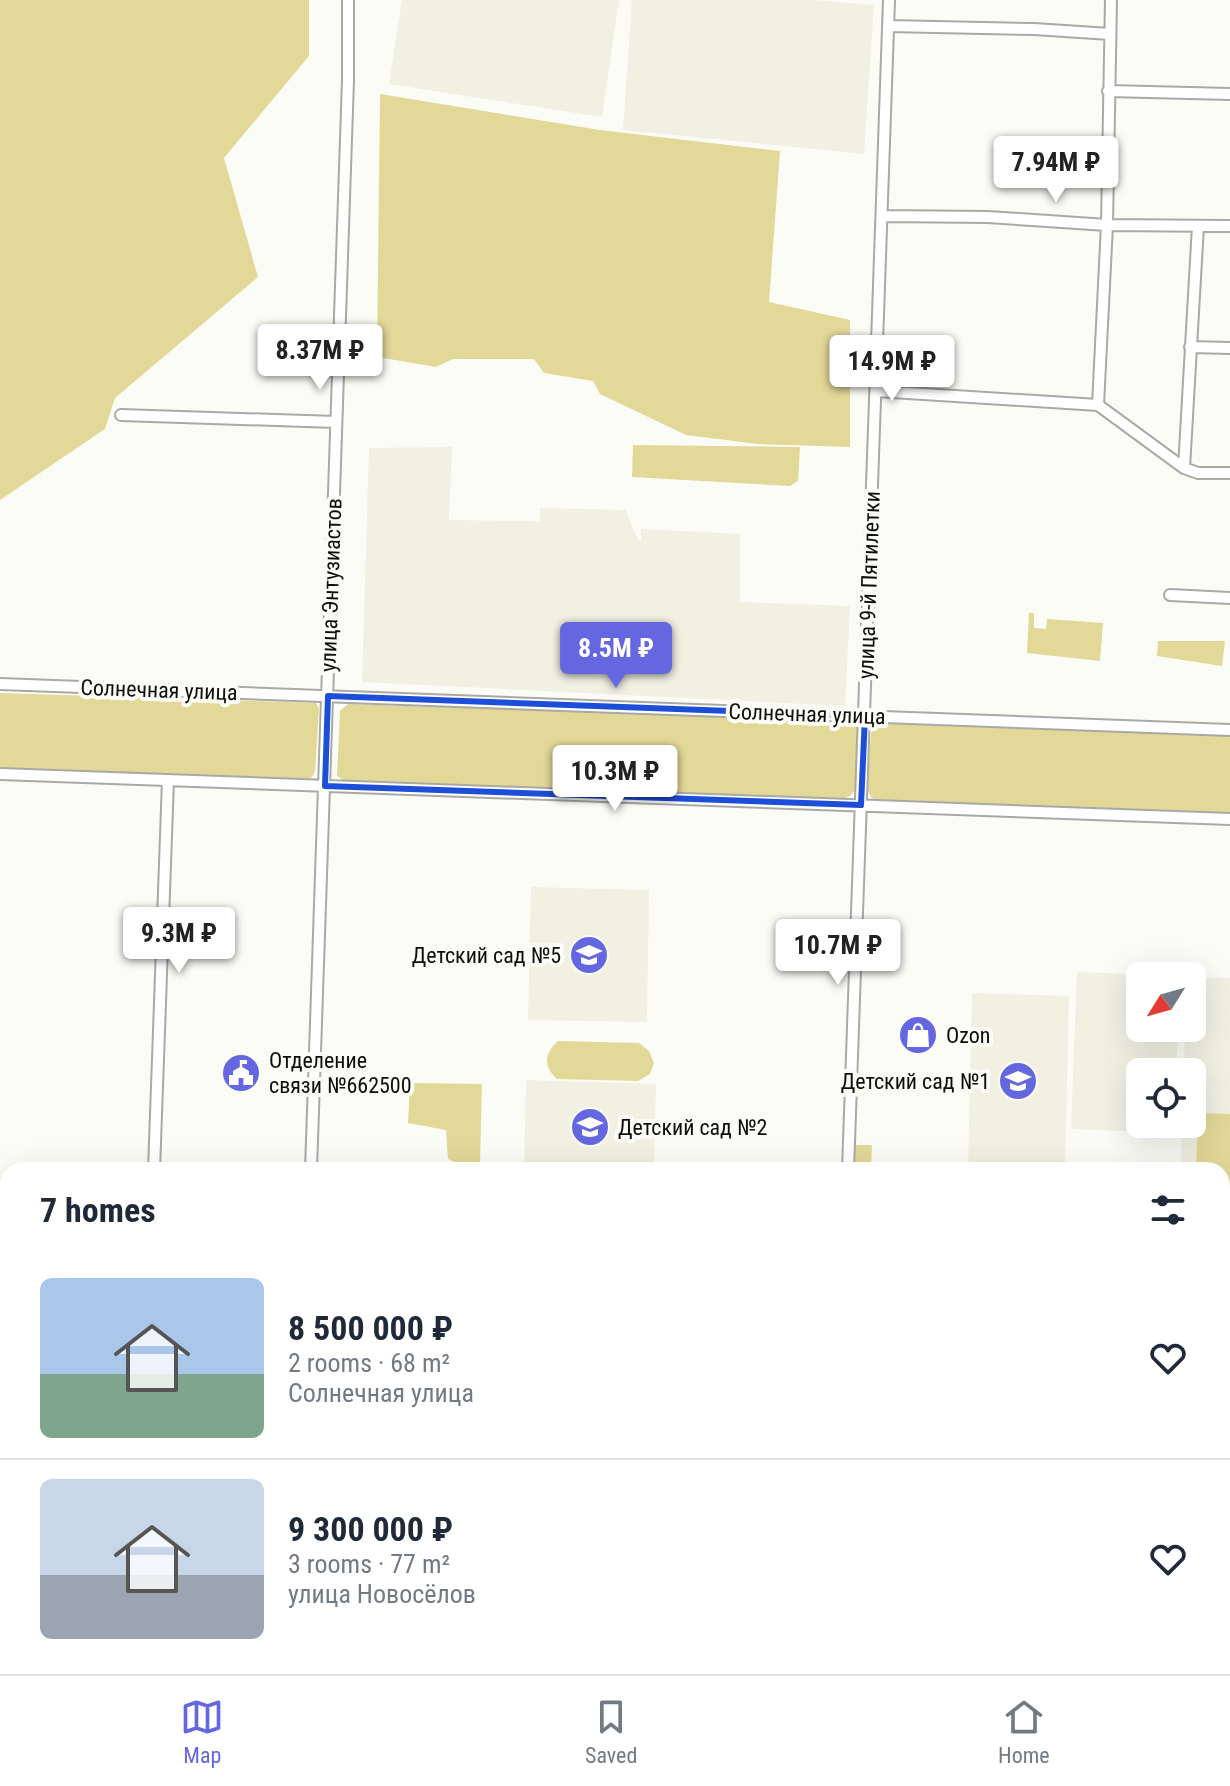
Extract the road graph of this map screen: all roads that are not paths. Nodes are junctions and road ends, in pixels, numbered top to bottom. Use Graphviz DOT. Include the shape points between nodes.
graph roads {
  1 [pos="348,0"];
  2 [pos="889,0"];
  3 [pos="1111,0"];
  4 [pos="888,26"];
  5 [pos="1110,34"];
  6 [pos="1108,91"];
  7 [pos="1230,94"];
  8 [pos="882,216"];
  9 [pos="1107,225"];
  10 [pos="1198,226"];
  11 [pos="1230,226"];
  12 [pos="1190,347"];
  13 [pos="1230,348"];
  14 [pos="876,391"];
  15 [pos="1098,405"];
  16 [pos="121,415"];
  17 [pos="336,422"];
  18 [pos="1184,468"];
  19 [pos="1230,473"];
  20 [pos="1170,595"];
  21 [pos="1230,598"];
  22 [pos="0,684"];
  23 [pos="328,696"];
  24 [pos="865,716"];
  25 [pos="1230,730"];
  26 [pos="0,774"];
  27 [pos="168,780"];
  28 [pos="325,786"];
  29 [pos="861,805"];
  30 [pos="1230,819"];
  31 [pos="154,1162"];
  32 [pos="311,1162"];
  33 [pos="848,1162"];
  1 -- 17 [label="street, улица Энтузиастов"];
  2 -- 4 [label="street, улица 9-й Пятилетки"];
  3 -- 5 [label="street"];
  4 -- 5 [label="street"];
  4 -- 8 [label="street, улица 9-й Пятилетки"];
  5 -- 6 [label="street"];
  6 -- 7 [label="street"];
  6 -- 9 [label="street"];
  8 -- 9 [label="street"];
  8 -- 14 [label="street, улица 9-й Пятилетки"];
  9 -- 10 [label="street"];
  9 -- 15 [label="street"];
  10 -- 11 [label="street"];
  10 -- 12 [label="street"];
  12 -- 13 [label="street"];
  12 -- 18 [label="street"];
  14 -- 15 [label="street"];
  14 -- 24 [label="street, улица 9-й Пятилетки"];
  15 -- 18 [label="street"];
  16 -- 17 [label="street"];
  17 -- 23 [label="street, улица Энтузиастов"];
  18 -- 19 [label="street"];
  20 -- 21 [label="street"];
  22 -- 23 [label="street, Солнечная улица"];
  23 -- 24 [label="street, Солнечная улица"];
  23 -- 28 [label="street, улица Энтузиастов"];
  24 -- 25 [label="street, Солнечная улица"];
  24 -- 29 [label="street, улица 9-й Пятилетки"];
  26 -- 27 [label="street"];
  27 -- 28 [label="street"];
  27 -- 31 [label="street"];
  28 -- 29 [label="street"];
  28 -- 32 [label="street, улица Энтузиастов"];
  29 -- 30 [label="street"];
  29 -- 33 [label="street, улица 9-й Пятилетки"];
}
